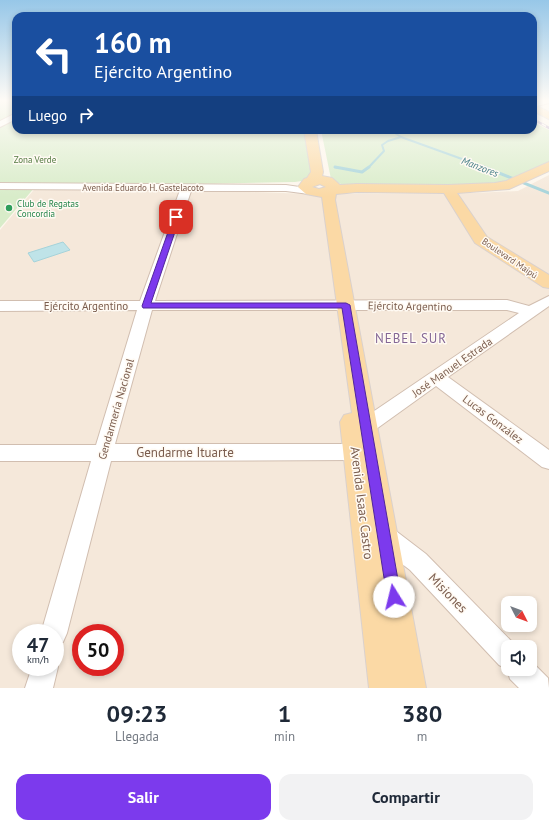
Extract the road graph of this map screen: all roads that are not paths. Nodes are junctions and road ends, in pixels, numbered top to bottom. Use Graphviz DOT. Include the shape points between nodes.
graph roads {
  1 [pos="311,134"];
  2 [pos="317,134"];
  3 [pos="549,166"];
  4 [pos="0,186"];
  5 [pos="187,187"];
  6 [pos="320,188"];
  7 [pos="453,189"];
  8 [pos="549,275"];
  9 [pos="549,284"];
  10 [pos="549,300"];
  11 [pos="0,306"];
  12 [pos="146,306"];
  13 [pos="341,306"];
  14 [pos="531,311"];
  15 [pos="437,378"];
  16 [pos="361,439"];
  17 [pos="103,452"];
  18 [pos="0,453"];
  19 [pos="549,461"];
  20 [pos="384,536"];
  21 [pos="56,624"];
  22 [pos="501,649"];
  23 [pos="42,676"];
  24 [pos="527,676"];
  25 [pos="39,688"];
  26 [pos="386,688"];
  27 [pos="409,688"];
  28 [pos="538,688"];
  1 -- 6 [label="main road, Avenida Isaac Castro" via="317,172 315,177"];
  2 -- 6 [label="main road, Avenida Isaac Castro" via="323,172"];
  3 -- 7 [label="main road, Avenida Eduardo H. Gastelacoto" via="509,185"];
  4 -- 5 [label="street, Avenida Eduardo H. Gastelacoto"];
  5 -- 6 [label="street, Avenida Eduardo H. Gastelacoto"];
  5 -- 12 [label="street, Gendarmería Nacional"];
  6 -- 7 [label="main road, Avenida Eduardo H. Gastelacoto"];
  6 -- 13 [label="main road, Avenida Isaac Castro"];
  7 -- 8 [label="main road, Boulevard Maipú" via="486,234"];
  7 -- 9 [label="main road, Boulevard Maipú" via="481,240"];
  10 -- 14 [label="street, José Manuel Estrada"];
  11 -- 12 [label="street, Ejército Argentino"];
  12 -- 13 [label="street, Ejército Argentino"];
  12 -- 17 [label="street, Gendarmería Nacional"];
  13 -- 14 [label="street, Ejército Argentino" via="507,306"];
  13 -- 16 [label="main road, Avenida Isaac Castro"];
  14 -- 15 [label="street, José Manuel Estrada"];
  15 -- 16 [label="street, José Manuel Estrada"];
  15 -- 19 [label="street, Lucas González"];
  16 -- 17 [label="street, Gendarme Ituarte"];
  16 -- 20 [label="main road, Avenida Isaac Castro"];
  16 -- 26 [label="main road, Avenida Isaac Castro"];
  17 -- 18 [label="street, Gendarme Ituarte"];
  17 -- 21 [label="street, Gendarmería Nacional"];
  20 -- 22 [label="street, Misiones" via="418,562"];
  20 -- 27 [label="main road, Avenida Isaac Castro"];
  23 -- 25 [label="street"];
  24 -- 28 [label="street"];
}
